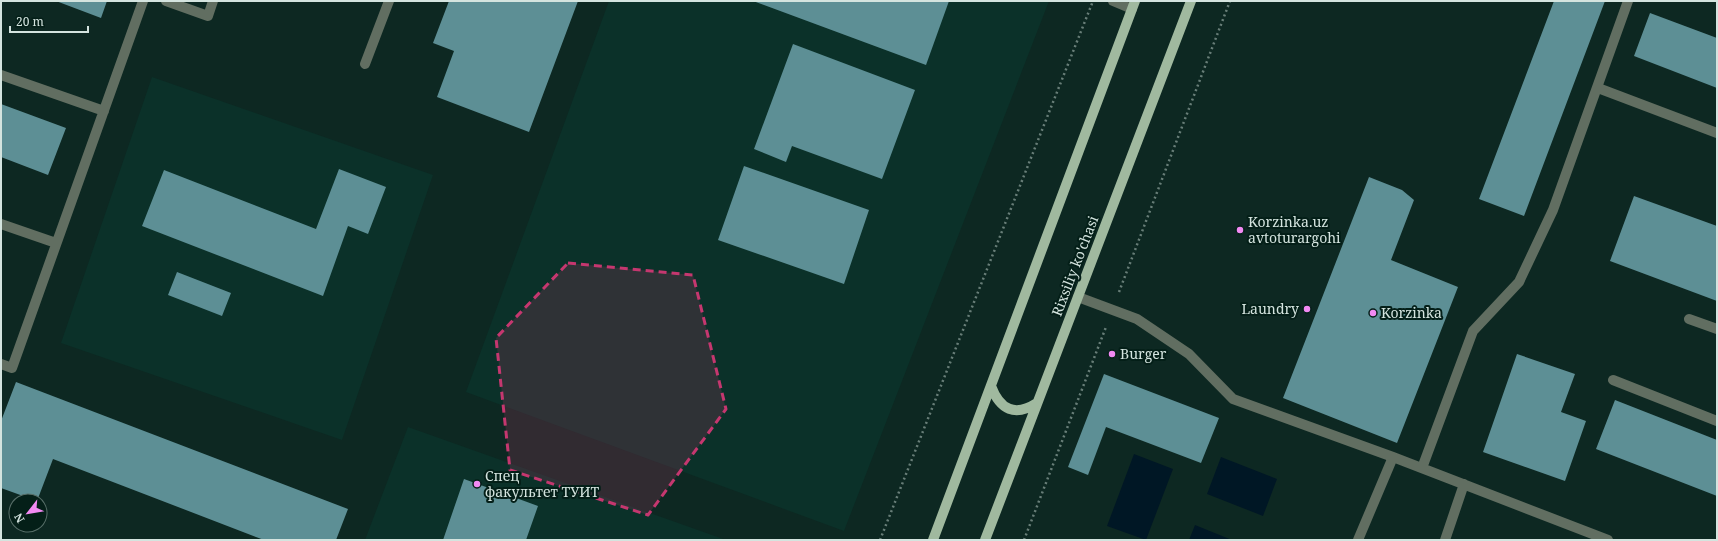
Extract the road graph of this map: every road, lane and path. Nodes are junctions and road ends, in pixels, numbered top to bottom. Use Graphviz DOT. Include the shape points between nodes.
graph roads {
  1 [pos="143,1"];
  2 [pos="166,1"];
  3 [pos="213,1"];
  4 [pos="389,1"];
  5 [pos="1093,1"];
  6 [pos="1113,1"];
  7 [pos="1191,1"];
  8 [pos="1230,1"];
  9 [pos="1628,1"];
  10 [pos="1134,5"];
  11 [pos="365,64"];
  12 [pos="1,75"];
  13 [pos="1598,88"];
  14 [pos="104,110"];
  15 [pos="1717,133"];
  16 [pos="1,224"];
  17 [pos="56,243"];
  18 [pos="1078,297"];
  19 [pos="1112,310"];
  20 [pos="1689,319"];
  21 [pos="1717,329"];
  22 [pos="1,364"];
  23 [pos="1612,380"];
  24 [pos="991,386"];
  25 [pos="1037,403"];
  26 [pos="1717,421"];
  27 [pos="1393,457"];
  28 [pos="1422,468"];
  29 [pos="1464,484"];
  30 [pos="880,540"];
  31 [pos="933,540"];
  32 [pos="985,540"];
  33 [pos="1024,540"];
  34 [pos="1358,540"];
  35 [pos="1446,540"];
  36 [pos="1608,540"];
  1 -- 14 [label="street"];
  2 -- 3 [label="street" via="208,16"];
  4 -- 11 [label="street"];
  5 -- 30 [label="path"];
  6 -- 10 [label="street"];
  7 -- 18 [label="main road, Rixsiliy ko'chasi"];
  8 -- 19 [label="path"];
  9 -- 13 [label="street"];
  10 -- 24 [label="main road"];
  12 -- 14 [label="street"];
  13 -- 15 [label="street"];
  13 -- 28 [label="street" via="1553,210 1519,282 1473,331"];
  14 -- 17 [label="street"];
  16 -- 17 [label="street"];
  17 -- 22 [label="street" via="12,368"];
  18 -- 19 [label="street"];
  18 -- 25 [label="main road, Rixsiliy ko'chasi"];
  19 -- 27 [label="street" via="1137,319 1189,354 1233,399"];
  19 -- 33 [label="path"];
  20 -- 21 [label="street"];
  23 -- 26 [label="street"];
  24 -- 25 [label="main road" via="998,400 1009,410 1024,410"];
  24 -- 31 [label="main road"];
  25 -- 32 [label="main road, Rixsiliy ko'chasi"];
  27 -- 28 [label="street"];
  27 -- 34 [label="street"];
  28 -- 29 [label="street"];
  29 -- 35 [label="street"];
  29 -- 36 [label="street"];
}
